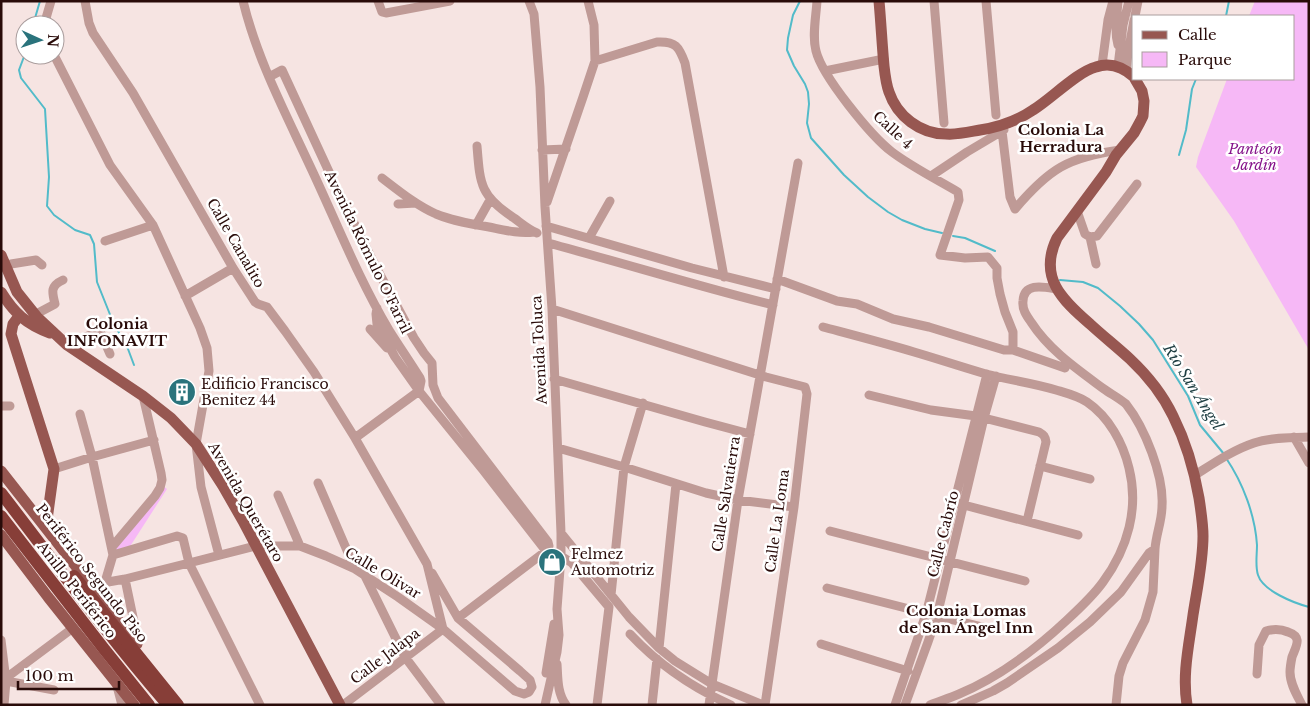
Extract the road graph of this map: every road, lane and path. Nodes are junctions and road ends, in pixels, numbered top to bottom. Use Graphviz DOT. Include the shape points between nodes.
graph roads {
  1 [pos="51,1"];
  2 [pos="85,1"];
  3 [pos="243,1"];
  4 [pos="378,1"];
  5 [pos="450,1"];
  6 [pos="529,1"];
  7 [pos="588,1"];
  8 [pos="818,1"];
  9 [pos="879,1"];
  10 [pos="934,1"];
  11 [pos="986,1"];
  12 [pos="1113,1"];
  13 [pos="1118,1"];
  14 [pos="1129,1"];
  15 [pos="1138,1"];
  16 [pos="47,15"];
  17 [pos="1135,15"];
  18 [pos="1132,30"];
  19 [pos="1120,50"];
  20 [pos="884,59"];
  21 [pos="594,61"];
  22 [pos="59,65"];
  23 [pos="1102,65"];
  24 [pos="825,71"];
  25 [pos="1128,73"];
  26 [pos="269,77"];
  27 [pos="1133,80"];
  28 [pos="996,114"];
  29 [pos="1017,119"];
  30 [pos="944,123"];
  31 [pos="1002,131"];
  32 [pos="477,146"];
  33 [pos="566,149"];
  34 [pos="542,150"];
  35 [pos="1120,150"];
  36 [pos="798,163"];
  37 [pos="931,176"];
  38 [pos="382,178"];
  39 [pos="1137,184"];
  40 [pos="490,200"];
  41 [pos="610,201"];
  42 [pos="416,203"];
  43 [pos="398,204"];
  44 [pos="545,207"];
  45 [pos="1077,211"];
  46 [pos="153,225"];
  47 [pos="476,225"];
  48 [pos="534,232"];
  49 [pos="547,235"];
  50 [pos="1090,237"];
  51 [pos="589,238"];
  52 [pos="105,241"];
  53 [pos="1096,264"];
  54 [pos="42,265"];
  55 [pos="3,267"];
  56 [pos="233,268"];
  57 [pos="724,276"];
  58 [pos="63,280"];
  59 [pos="776,284"];
  60 [pos="1057,288"];
  61 [pos="1,292"];
  62 [pos="185,296"];
  63 [pos="773,305"];
  64 [pos="377,308"];
  65 [pos="552,309"];
  66 [pos="19,316"];
  67 [pos="37,317"];
  68 [pos="404,321"];
  69 [pos="823,327"];
  70 [pos="370,329"];
  71 [pos="389,330"];
  72 [pos="56,335"];
  73 [pos="68,345"];
  74 [pos="1008,350"];
  75 [pos="110,354"];
  76 [pos="395,357"];
  77 [pos="1065,368"];
  78 [pos="760,374"];
  79 [pos="992,375"];
  80 [pos="554,379"];
  81 [pos="419,391"];
  82 [pos="868,394"];
  83 [pos="142,396"];
  84 [pos="642,403"];
  85 [pos="80,414"];
  86 [pos="980,417"];
  87 [pos="750,434"];
  88 [pos="1294,437"];
  89 [pos="1309,437"];
  90 [pos="355,438"];
  91 [pos="154,440"];
  92 [pos="196,444"];
  93 [pos="558,448"];
  94 [pos="92,457"];
  95 [pos="1309,463"];
  96 [pos="624,466"];
  97 [pos="1040,466"];
  98 [pos="54,469"];
  99 [pos="1,471"];
  100 [pos="1195,475"];
  101 [pos="1090,479"];
  102 [pos="1,482"];
  103 [pos="318,483"];
  104 [pos="676,484"];
  105 [pos="1,493"];
  106 [pos="278,495"];
  107 [pos="738,500"];
  108 [pos="960,504"];
  109 [pos="794,508"];
  110 [pos="1,516"];
  111 [pos="1027,521"];
  112 [pos="1,525"];
  113 [pos="46,527"];
  114 [pos="830,531"];
  115 [pos="561,533"];
  116 [pos="1,535"];
  117 [pos="1078,535"];
  118 [pos="255,546"];
  119 [pos="300,546"];
  120 [pos="1154,549"];
  121 [pos="113,551"];
  122 [pos="546,551"];
  123 [pos="219,555"];
  124 [pos="561,556"];
  125 [pos="946,561"];
  126 [pos="190,564"];
  127 [pos="427,564"];
  128 [pos="355,569"];
  129 [pos="365,576"];
  130 [pos="125,578"];
  131 [pos="1025,581"];
  132 [pos="105,582"];
  133 [pos="91,585"];
  134 [pos="827,588"];
  135 [pos="611,595"];
  136 [pos="90,609"];
  137 [pos="557,609"];
  138 [pos="926,614"];
  139 [pos="937,616"];
  140 [pos="458,618"];
  141 [pos="117,619"];
  142 [pos="73,628"];
  143 [pos="443,629"];
  144 [pos="991,629"];
  145 [pos="630,634"];
  146 [pos="1,640"];
  147 [pos="134,640"];
  148 [pos="821,644"];
  149 [pos="659,648"];
  150 [pos="557,652"];
  151 [pos="405,657"];
  152 [pos="657,659"];
  153 [pos="908,671"];
  154 [pos="1257,674"];
  155 [pos="6,679"];
  156 [pos="117,684"];
  157 [pos="712,684"];
  158 [pos="54,690"];
  159 [pos="709,700"];
  160 [pos="4,705"];
  161 [pos="122,705"];
  162 [pos="134,705"];
  163 [pos="141,705"];
  164 [pos="149,705"];
  165 [pos="168,705"];
  166 [pos="178,705"];
  167 [pos="184,705"];
  168 [pos="260,705"];
  169 [pos="341,705"];
  170 [pos="441,705"];
  171 [pos="540,705"];
  172 [pos="545,705"];
  173 [pos="566,705"];
  174 [pos="597,705"];
  175 [pos="652,705"];
  176 [pos="731,705"];
  177 [pos="764,705"];
  178 [pos="895,705"];
  179 [pos="905,705"];
  180 [pos="930,705"];
  181 [pos="961,705"];
  182 [pos="1116,705"];
  183 [pos="1186,705"];
  184 [pos="1302,705"];
  1 -- 16 [label="street"];
  2 -- 56 [label="street, Calle Canalito" via="93,33 133,93"];
  3 -- 26 [label="street, Avenida Rómulo O'Farril"];
  4 -- 5 [label="street" via="382,12 386,13"];
  6 -- 34 [label="street" via="534,14"];
  7 -- 21 [label="street, Avenida Toluca" via="594,25"];
  8 -- 24 [label="street, Calle 4" via="815,50"];
  9 -- 20 [label="main road"];
  10 -- 30 [label="street"];
  11 -- 28 [label="street"];
  12 -- 23 [label="street"];
  13 -- 19 [label="street" via="1116,35"];
  14 -- 19 [label="street"];
  15 -- 17 [label="street"];
  18 -- 25 [label="street"];
  19 -- 25 [label="street"];
  20 -- 24 [label="street"];
  20 -- 29 [label="main road" via="887,86 894,104 916,126 940,134 958,134 996,127"];
  21 -- 33 [label="street, Avenida Toluca"];
  21 -- 57 [label="street" via="657,42 667,41 680,49"];
  22 -- 46 [label="street" via="110,165"];
  23 -- 25 [label="main road"];
  23 -- 29 [label="main road" via="1088,70"];
  24 -- 37 [label="street, Calle 4" via="880,141"];
  26 -- 64 [label="street, Avenida Rómulo O'Farril"];
  26 -- 68 [label="street, Avenida Rómulo O'Farril" via="282,70 336,187"];
  27 -- 35 [label="main road" via="1142,91 1143,116"];
  29 -- 31 [label="street"];
  31 -- 35 [label="street" via="1010,197 1015,210 1038,183 1060,167 1090,155"];
  31 -- 37 [label="street"];
  32 -- 40 [label="street" via="480,179"];
  33 -- 34 [label="street"];
  33 -- 44 [label="street, Avenida Toluca"];
  34 -- 44 [label="street"];
  35 -- 45 [label="main road"];
  36 -- 59 [label="street, Calle Salvatierra"];
  37 -- 74 [label="street, Calle 4" via="958,192 960,200 940,255 988,257 997,268 1000,294 1013,332"];
  38 -- 42 [label="street"];
  39 -- 50 [label="street" via="1097,236"];
  40 -- 47 [label="street"];
  40 -- 48 [label="street"];
  41 -- 51 [label="street"];
  42 -- 43 [label="street"];
  42 -- 47 [label="street" via="437,214"];
  44 -- 49 [label="street, Avenida Toluca"];
  45 -- 50 [label="street" via="1085,234"];
  45 -- 60 [label="main road" via="1053,247 1051,272"];
  46 -- 52 [label="street"];
  46 -- 62 [label="street"];
  47 -- 48 [label="street" via="517,233"];
  48 -- 49 [label="street"];
  49 -- 51 [label="street"];
  49 -- 63 [label="street" via="605,258"];
  49 -- 65 [label="street, Avenida Toluca"];
  50 -- 53 [label="street"];
  51 -- 57 [label="street"];
  54 -- 55 [label="street" via="36,260"];
  55 -- 67 [label="main road, Avenida Querétaro"];
  56 -- 62 [label="street"];
  56 -- 90 [label="street, Calle Canalito" via="254,302 268,307"];
  57 -- 59 [label="street"];
  58 -- 67 [label="street" via="53,288 55,304"];
  59 -- 63 [label="street, Calle Salvatierra"];
  59 -- 74 [label="street" via="857,304 893,319 936,328"];
  60 -- 100 [label="main road" via="1071,308 1131,360 1153,384 1173,415"];
  60 -- 120 [label="street" via="1032,287 1027,290 1023,300 1024,312 1041,337 1059,354 1130,409 1148,441 1157,465 1163,504"];
  61 -- 66 [label="main road, Avenida Querétaro"];
  62 -- 92 [label="street" via="207,348 209,370"];
  63 -- 78 [label="street, Calle Salvatierra"];
  64 -- 71 [label="street, Avenida Rómulo O'Farril"];
  64 -- 76 [label="street" via="378,324"];
  65 -- 78 [label="street"];
  65 -- 80 [label="street, Avenida Toluca"];
  66 -- 72 [label="main road, Avenida Querétaro"];
  66 -- 98 [label="main road" via="11,334"];
  67 -- 72 [label="main road, Avenida Querétaro"];
  68 -- 71 [label="street"];
  68 -- 122 [label="street, Avenida Rómulo O'Farril" via="432,363 433,385 438,398 548,542"];
  69 -- 79 [label="street"];
  70 -- 76 [label="street"];
  71 -- 81 [label="street, Avenida Rómulo O'Farril" via="420,378"];
  72 -- 73 [label="main road, Avenida Querétaro"];
  73 -- 75 [label="street" via="100,332"];
  73 -- 83 [label="main road, Avenida Querétaro"];
  74 -- 77 [label="street"];
  76 -- 81 [label="street"];
  78 -- 87 [label="street, Calle Salvatierra"];
  78 -- 109 [label="street, Calle La Loma" via="807,390"];
  79 -- 86 [label="street, Calle Cabrío"];
  79 -- 180 [label="street" via="1068,393 1102,415 1126,455 1132,480 1132,516 1119,556 1102,583 1048,638 1005,669 959,694"];
  80 -- 84 [label="street"];
  80 -- 93 [label="street, Avenida Toluca"];
  81 -- 90 [label="street"];
  81 -- 122 [label="street, Avenida Rómulo O'Farril"];
  82 -- 86 [label="street" via="931,410"];
  83 -- 91 [label="street"];
  83 -- 92 [label="main road, Avenida Querétaro" via="171,418"];
  84 -- 87 [label="street"];
  84 -- 96 [label="street"];
  85 -- 94 [label="street"];
  86 -- 97 [label="street" via="1039,432 1046,437"];
  86 -- 108 [label="street, Calle Cabrío"];
  87 -- 107 [label="street, Calle Salvatierra"];
  88 -- 89 [label="street"];
  88 -- 95 [label="street"];
  88 -- 100 [label="street" via="1255,442"];
  90 -- 127 [label="street, Calle Canalito"];
  91 -- 94 [label="street"];
  91 -- 121 [label="street" via="162,480 160,488"];
  92 -- 118 [label="main road, Avenida Querétaro" via="224,486"];
  92 -- 123 [label="street" via="201,487"];
  93 -- 96 [label="street"];
  93 -- 115 [label="street, Avenida Toluca"];
  94 -- 98 [label="street"];
  94 -- 121 [label="street"];
  96 -- 104 [label="street"];
  96 -- 135 [label="street"];
  97 -- 101 [label="street"];
  97 -- 111 [label="street"];
  98 -- 113 [label="main road"];
  99 -- 113 [label="main road"];
  100 -- 183 [label="main road" via="1203,536 1187,652"];
  102 -- 166 [label="highway, Periférico Segundo Piso, bridge"];
  103 -- 128 [label="street"];
  104 -- 107 [label="street"];
  104 -- 149 [label="street"];
  105 -- 136 [label="highway, Anillo Periférico"];
  106 -- 119 [label="street"];
  107 -- 109 [label="street"];
  107 -- 157 [label="street, Calle Salvatierra"];
  108 -- 111 [label="street"];
  108 -- 125 [label="street, Calle Cabrío"];
  109 -- 177 [label="street, Calle La Loma"];
  110 -- 164 [label="highway, Anillo Periférico"];
  111 -- 117 [label="street"];
  112 -- 163 [label="highway"];
  113 -- 133 [label="main road"];
  114 -- 125 [label="street"];
  115 -- 124 [label="street, Avenida Toluca"];
  115 -- 135 [label="street"];
  116 -- 142 [label="main road"];
  118 -- 119 [label="street, Calle Olivar"];
  118 -- 123 [label="street, Calle Olivar"];
  118 -- 169 [label="main road, Avenida Querétaro"];
  119 -- 128 [label="street, Calle Olivar"];
  120 -- 181 [label="street" via="1121,592 1058,648 993,691"];
  120 -- 182 [label="street" via="1153,592 1118,676"];
  121 -- 126 [label="street" via="177,536 183,538"];
  121 -- 132 [label="street"];
  122 -- 124 [label="street"];
  122 -- 140 [label="street"];
  123 -- 126 [label="street, Calle Olivar"];
  124 -- 137 [label="street, Avenida Toluca"];
  124 -- 174 [label="street" via="572,563 609,606"];
  125 -- 131 [label="street"];
  125 -- 138 [label="street, Calle Cabrío"];
  125 -- 139 [label="street, Calle Cabrío"];
  126 -- 130 [label="street, Calle Olivar"];
  126 -- 168 [label="street"];
  127 -- 140 [label="street, Calle Canalito"];
  127 -- 143 [label="street, Calle Canalito"];
  128 -- 129 [label="street, Calle Olivar"];
  129 -- 143 [label="street, Calle Olivar"];
  129 -- 151 [label="street"];
  130 -- 132 [label="street, Calle Olivar"];
  130 -- 147 [label="street" via="134,622"];
  132 -- 133 [label="street, Calle Olivar"];
  133 -- 141 [label="main road"];
  134 -- 138 [label="street"];
  135 -- 149 [label="street"];
  136 -- 141 [label="highway"];
  136 -- 165 [label="highway, Anillo Periférico"];
  137 -- 150 [label="street, Avenida Toluca"];
  137 -- 171 [label="street"];
  138 -- 139 [label="street"];
  138 -- 153 [label="street, Calle Cabrío"];
  139 -- 144 [label="street"];
  139 -- 179 [label="street, Calle Cabrío"];
  140 -- 143 [label="street, Calle Olivar" via="530,680 532,687 529,692 515,691"];
  141 -- 147 [label="main road"];
  142 -- 155 [label="street"];
  142 -- 156 [label="main road"];
  143 -- 151 [label="street, Calle Jalapa"];
  145 -- 152 [label="street"];
  146 -- 155 [label="street"];
  147 -- 167 [label="main road"];
  148 -- 153 [label="street"];
  149 -- 157 [label="street"];
  150 -- 172 [label="street, Avenida Toluca"];
  150 -- 173 [label="street" via="558,689"];
  151 -- 169 [label="street, Calle Jalapa"];
  151 -- 170 [label="street"];
  152 -- 159 [label="street"];
  152 -- 175 [label="street"];
  153 -- 178 [label="street, Calle Cabrío"];
  154 -- 184 [label="street" via="1259,645 1266,631 1291,632 1298,642 1290,674"];
  155 -- 158 [label="street"];
  155 -- 160 [label="street"];
  156 -- 161 [label="street"];
  156 -- 162 [label="main road"];
  157 -- 159 [label="street, Calle Salvatierra"];
  157 -- 177 [label="street"];
  159 -- 176 [label="street"];
}
